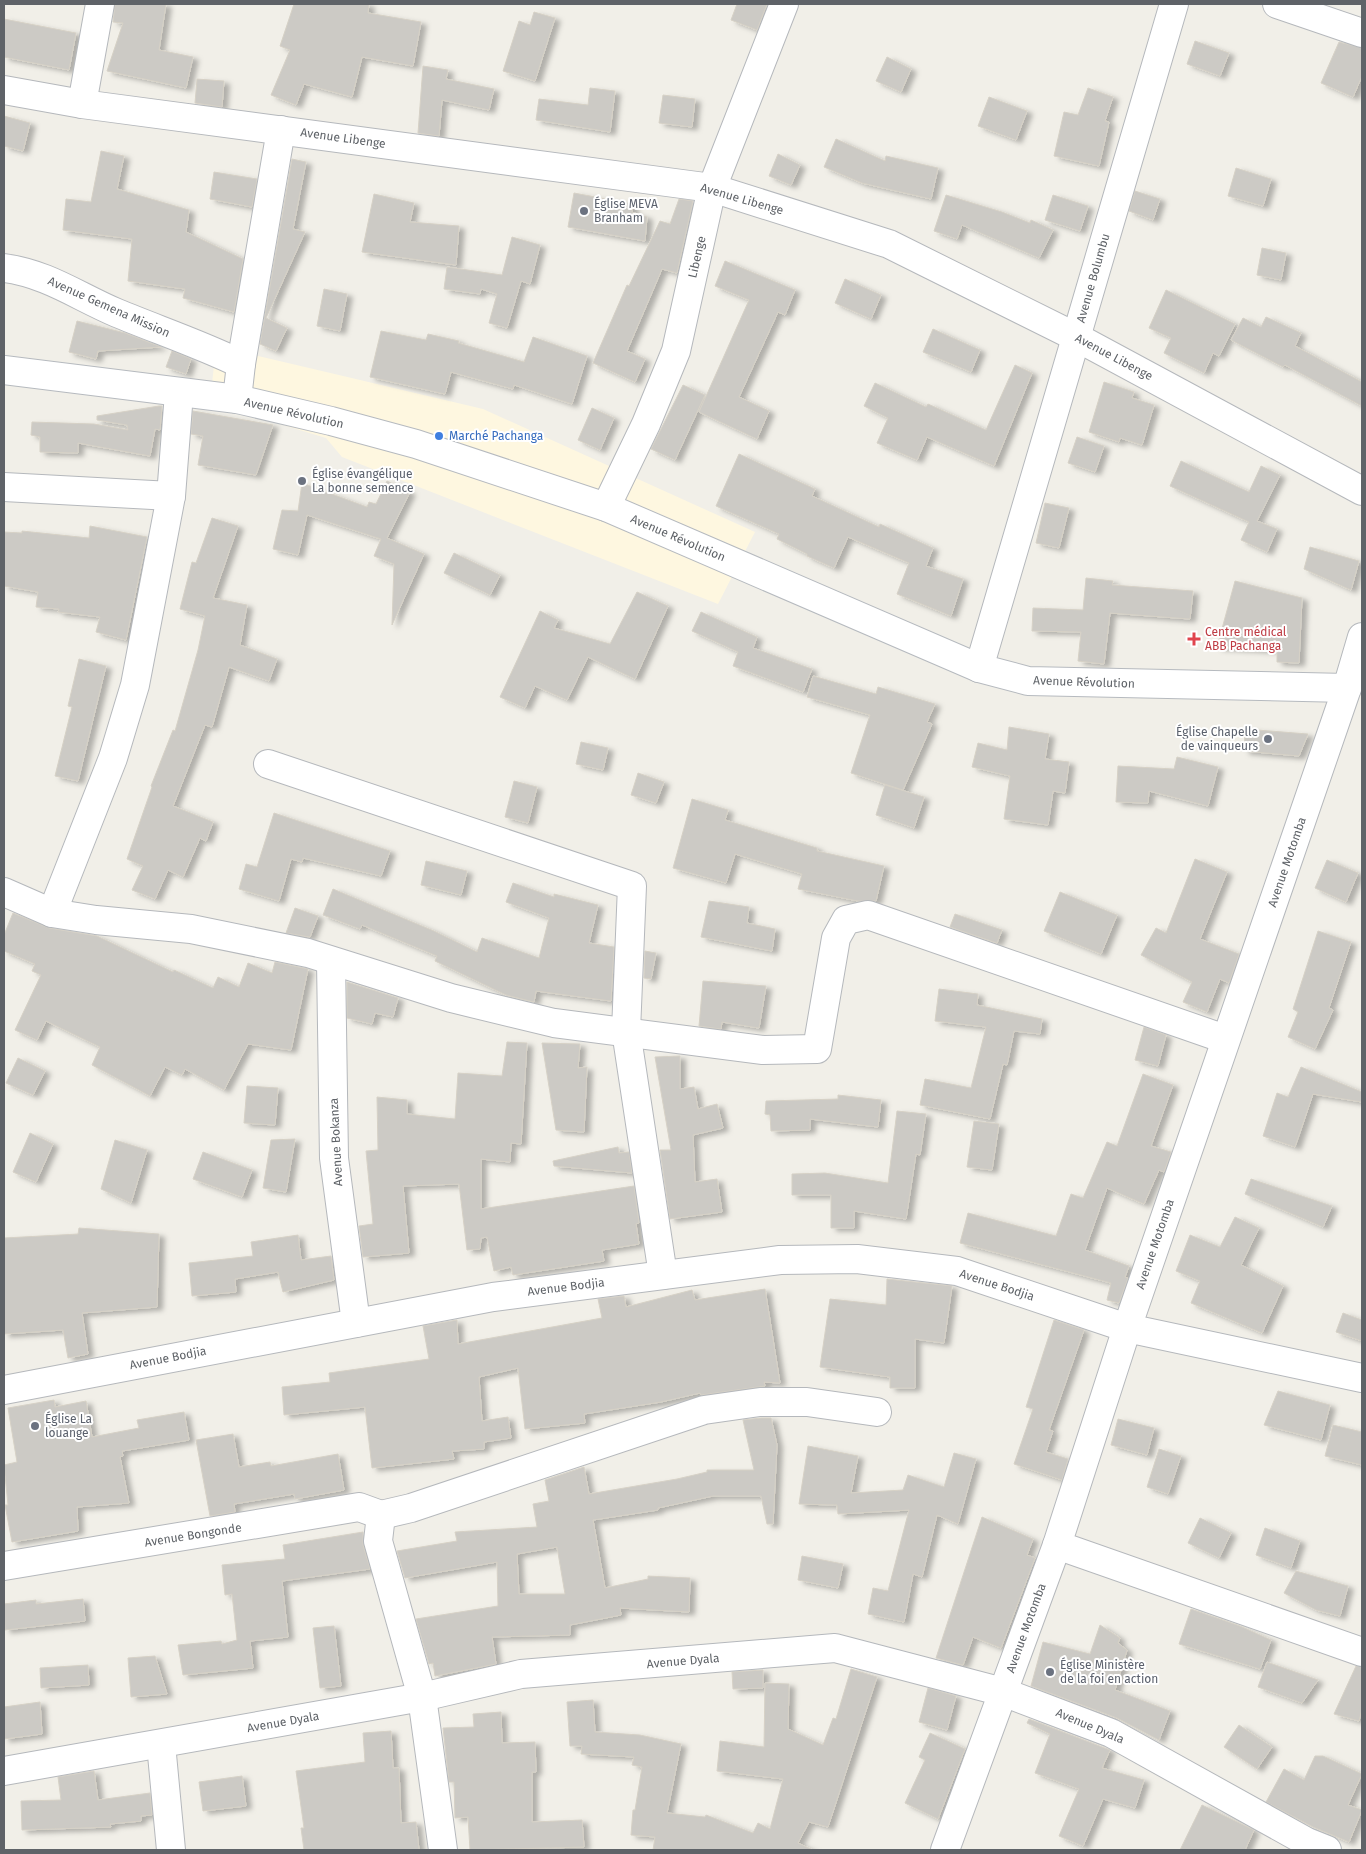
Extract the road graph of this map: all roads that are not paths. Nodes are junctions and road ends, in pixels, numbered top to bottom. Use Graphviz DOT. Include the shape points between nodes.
graph roads {
  1 [pos="100,4"];
  2 [pos="784,4"];
  3 [pos="1174,4"];
  4 [pos="1277,4"];
  5 [pos="1362,33"];
  6 [pos="4,90"];
  7 [pos="82,104"];
  8 [pos="281,130"];
  9 [pos="712,188"];
  10 [pos="4,268"];
  11 [pos="1076,336"];
  12 [pos="241,364"];
  13 [pos="4,370"];
  14 [pos="179,393"];
  15 [pos="237,399"];
  16 [pos="4,487"];
  17 [pos="1362,491"];
  18 [pos="171,496"];
  19 [pos="606,507"];
  20 [pos="1362,637"];
  21 [pos="979,668"];
  22 [pos="1347,688"];
  23 [pos="268,764"];
  24 [pos="4,892"];
  25 [pos="52,913"];
  26 [pos="331,961"];
  27 [pos="626,1031"];
  28 [pos="1225,1039"];
  29 [pos="663,1275"];
  30 [pos="356,1323"];
  31 [pos="1127,1328"];
  32 [pos="1362,1378"];
  33 [pos="4,1390"];
  34 [pos="877,1412"];
  35 [pos="381,1515"];
  36 [pos="1057,1545"];
  37 [pos="4,1566"];
  38 [pos="1362,1652"];
  39 [pos="1003,1692"];
  40 [pos="422,1697"];
  41 [pos="161,1744"];
  42 [pos="4,1771"];
  43 [pos="171,1850"];
  44 [pos="443,1850"];
  45 [pos="945,1850"];
  46 [pos="1328,1850"];
  1 -- 7 [label="street"];
  2 -- 9 [label="street, Libenge"];
  3 -- 11 [label="street, Avenue Bolumbu"];
  4 -- 5 [label="street"];
  6 -- 7 [label="street, Avenue Libenge"];
  7 -- 8 [label="street, Avenue Libenge"];
  8 -- 9 [label="street, Avenue Libenge"];
  8 -- 12 [label="street"];
  9 -- 11 [label="street, Avenue Libenge" via="889,244"];
  9 -- 19 [label="street, Libenge" via="676,351 646,424"];
  10 -- 12 [label="street, Avenue Gemena Mission" via="28,272 73,290 115,312"];
  11 -- 17 [label="street, Avenue Libenge"];
  11 -- 21 [label="street, Avenue Bolumbu"];
  12 -- 15 [label="street"];
  13 -- 14 [label="street, Avenue Révolution"];
  14 -- 15 [label="street, Avenue Révolution"];
  14 -- 18 [label="street"];
  15 -- 19 [label="street, Avenue Révolution" via="416,444"];
  16 -- 18 [label="street"];
  18 -- 25 [label="street" via="135,685 113,758"];
  19 -- 21 [label="street, Avenue Révolution"];
  20 -- 22 [label="street, Avenue Motomba"];
  21 -- 22 [label="street, Avenue Révolution" via="1028,681"];
  22 -- 28 [label="street, Avenue Motomba"];
  23 -- 27 [label="street" via="632,886"];
  24 -- 25 [label="street"];
  25 -- 26 [label="street" via="191,929 308,953"];
  26 -- 27 [label="street" via="452,998 554,1023"];
  26 -- 30 [label="street, Avenue Bokanza" via="334,1158"];
  27 -- 28 [label="street" via="763,1050 817,1050 836,938 846,920 868,915"];
  27 -- 29 [label="street"];
  28 -- 31 [label="street, Avenue Motomba"];
  29 -- 30 [label="street, Avenue Bodjia" via="493,1297"];
  29 -- 31 [label="street, Avenue Bodjia" via="780,1260 857,1259 957,1271"];
  30 -- 33 [label="street, Avenue Bodjia"];
  31 -- 32 [label="street, Avenue Bodjia"];
  31 -- 36 [label="street, Avenue Motomba"];
  34 -- 35 [label="street" via="807,1402 760,1402 704,1410 411,1508"];
  35 -- 37 [label="street, Avenue Bongonde" via="360,1507"];
  35 -- 40 [label="street" via="378,1541"];
  36 -- 38 [label="street"];
  36 -- 39 [label="street, Avenue Motomba"];
  39 -- 40 [label="street, Avenue Dyala" via="835,1648 521,1674"];
  39 -- 45 [label="street, Avenue Motomba"];
  39 -- 46 [label="street, Avenue Dyala" via="1111,1733 1306,1842"];
  40 -- 41 [label="street, Avenue Dyala"];
  40 -- 44 [label="street"];
  41 -- 42 [label="street, Avenue Dyala"];
  41 -- 43 [label="street"];
}
